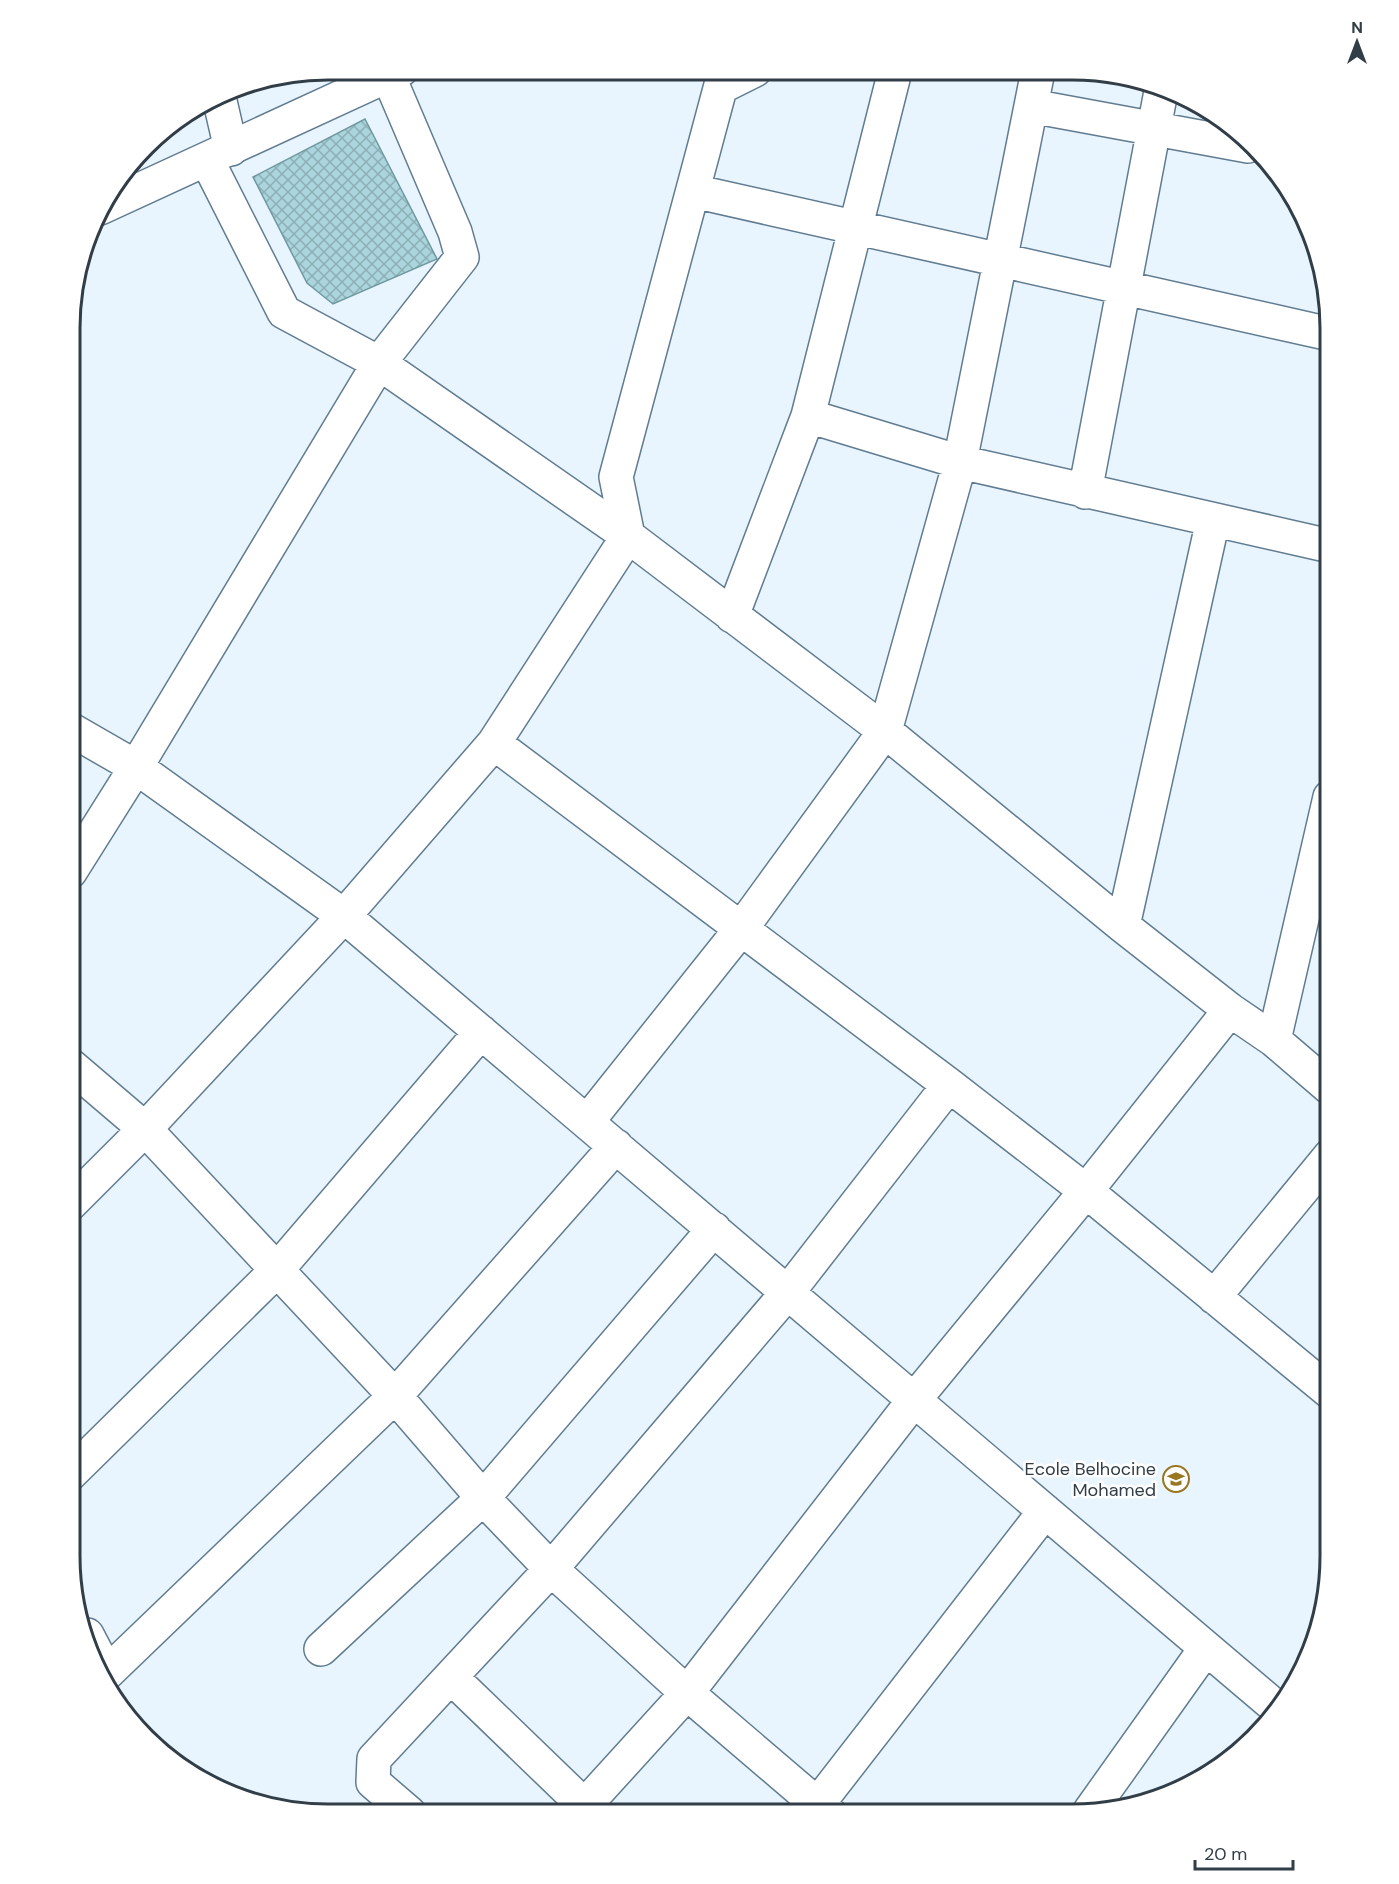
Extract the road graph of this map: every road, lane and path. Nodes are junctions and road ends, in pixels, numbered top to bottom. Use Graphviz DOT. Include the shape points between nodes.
graph roads {
  1 [pos="378,80"];
  2 [pos="398,80"];
  3 [pos="723,80"];
  4 [pos="893,80"];
  5 [pos="1036,80"];
  6 [pos="1160,96"];
  7 [pos="219,105"];
  8 [pos="1031,106"];
  9 [pos="1154,129"];
  10 [pos="1239,144"];
  11 [pos="219,154"];
  12 [pos="693,192"];
  13 [pos="114,201"];
  14 [pos="856,228"];
  15 [pos="1000,260"];
  16 [pos="1124,288"];
  17 [pos="1320,332"];
  18 [pos="380,363"];
  19 [pos="808,416"];
  20 [pos="960,462"];
  21 [pos="1085,492"];
  22 [pos="1213,520"];
  23 [pos="628,536"];
  24 [pos="1320,544"];
  25 [pos="732,616"];
  26 [pos="885,731"];
  27 [pos="80,735"];
  28 [pos="494,743"];
  29 [pos="136,767"];
  30 [pos="1320,840"];
  31 [pos="80,849"];
  32 [pos="344,916"];
  33 [pos="1123,926"];
  34 [pos="741,928"];
  35 [pos="1230,1010"];
  36 [pos="481,1032"];
  37 [pos="1274,1040"];
  38 [pos="80,1074"];
  39 [pos="1320,1079"];
  40 [pos="949,1085"];
  41 [pos="587,1122"];
  42 [pos="145,1129"];
  43 [pos="616,1146"];
  44 [pos="1320,1168"];
  45 [pos="1086,1191"];
  46 [pos="80,1194"];
  47 [pos="714,1229"];
  48 [pos="276,1270"];
  49 [pos="788,1292"];
  50 [pos="1214,1297"];
  51 [pos="1320,1385"];
  52 [pos="394,1396"];
  53 [pos="914,1400"];
  54 [pos="80,1464"];
  55 [pos="483,1498"];
  56 [pos="1045,1511"];
  57 [pos="551,1569"];
  58 [pos="1206,1648"];
  59 [pos="321,1649"];
  60 [pos="108,1672"];
  61 [pos="451,1677"];
  62 [pos="687,1693"];
  63 [pos="1271,1703"];
  64 [pos="1096,1803"];
  65 [pos="398,1804"];
  66 [pos="578,1804"];
  67 [pos="591,1804"];
  68 [pos="811,1804"];
  69 [pos="824,1804"];
  1 -- 11 [label="street"];
  2 -- 18 [label="street" via="462,257"];
  3 -- 12 [label="street"];
  4 -- 14 [label="street"];
  5 -- 8 [label="street"];
  6 -- 9 [label="street"];
  7 -- 11 [label="street"];
  8 -- 9 [label="street"];
  8 -- 15 [label="street"];
  9 -- 10 [label="street"];
  9 -- 16 [label="street"];
  11 -- 13 [label="street"];
  11 -- 18 [label="street" via="284,312"];
  12 -- 14 [label="street"];
  12 -- 23 [label="street" via="616,477"];
  14 -- 15 [label="street"];
  14 -- 19 [label="street"];
  15 -- 16 [label="street"];
  15 -- 20 [label="street"];
  16 -- 17 [label="street"];
  16 -- 21 [label="street"];
  18 -- 23 [label="street"];
  18 -- 29 [label="street"];
  19 -- 20 [label="street"];
  19 -- 25 [label="street"];
  20 -- 21 [label="street"];
  20 -- 26 [label="street"];
  21 -- 22 [label="street"];
  22 -- 24 [label="street"];
  22 -- 33 [label="street"];
  23 -- 25 [label="street"];
  23 -- 28 [label="street"];
  25 -- 26 [label="street"];
  26 -- 33 [label="street"];
  26 -- 34 [label="street"];
  27 -- 29 [label="street"];
  28 -- 32 [label="street"];
  28 -- 34 [label="street"];
  29 -- 31 [label="street"];
  29 -- 32 [label="street"];
  30 -- 37 [label="street"];
  32 -- 36 [label="street"];
  32 -- 42 [label="street"];
  33 -- 35 [label="street"];
  34 -- 40 [label="street"];
  34 -- 41 [label="street"];
  35 -- 37 [label="street"];
  35 -- 45 [label="street"];
  36 -- 41 [label="street"];
  36 -- 48 [label="street"];
  37 -- 39 [label="street"];
  38 -- 42 [label="street"];
  40 -- 45 [label="street"];
  40 -- 49 [label="street"];
  41 -- 43 [label="street"];
  42 -- 46 [label="street"];
  42 -- 48 [label="street"];
  43 -- 47 [label="street"];
  43 -- 52 [label="street"];
  44 -- 50 [label="street"];
  45 -- 50 [label="street"];
  45 -- 53 [label="street"];
  47 -- 49 [label="street"];
  47 -- 55 [label="street"];
  48 -- 52 [label="street"];
  48 -- 54 [label="street"];
  49 -- 53 [label="street"];
  49 -- 57 [label="street"];
  50 -- 51 [label="street"];
  52 -- 55 [label="street"];
  52 -- 60 [label="street"];
  53 -- 56 [label="street"];
  53 -- 62 [label="street"];
  55 -- 57 [label="street"];
  55 -- 59 [label="street"];
  56 -- 58 [label="street"];
  56 -- 69 [label="street"];
  57 -- 61 [label="street"];
  57 -- 62 [label="street"];
  58 -- 63 [label="street"];
  58 -- 64 [label="street"];
  61 -- 65 [label="street" via="374,1759 373,1782"];
  61 -- 66 [label="street"];
  62 -- 67 [label="street"];
  62 -- 68 [label="street"];
}
